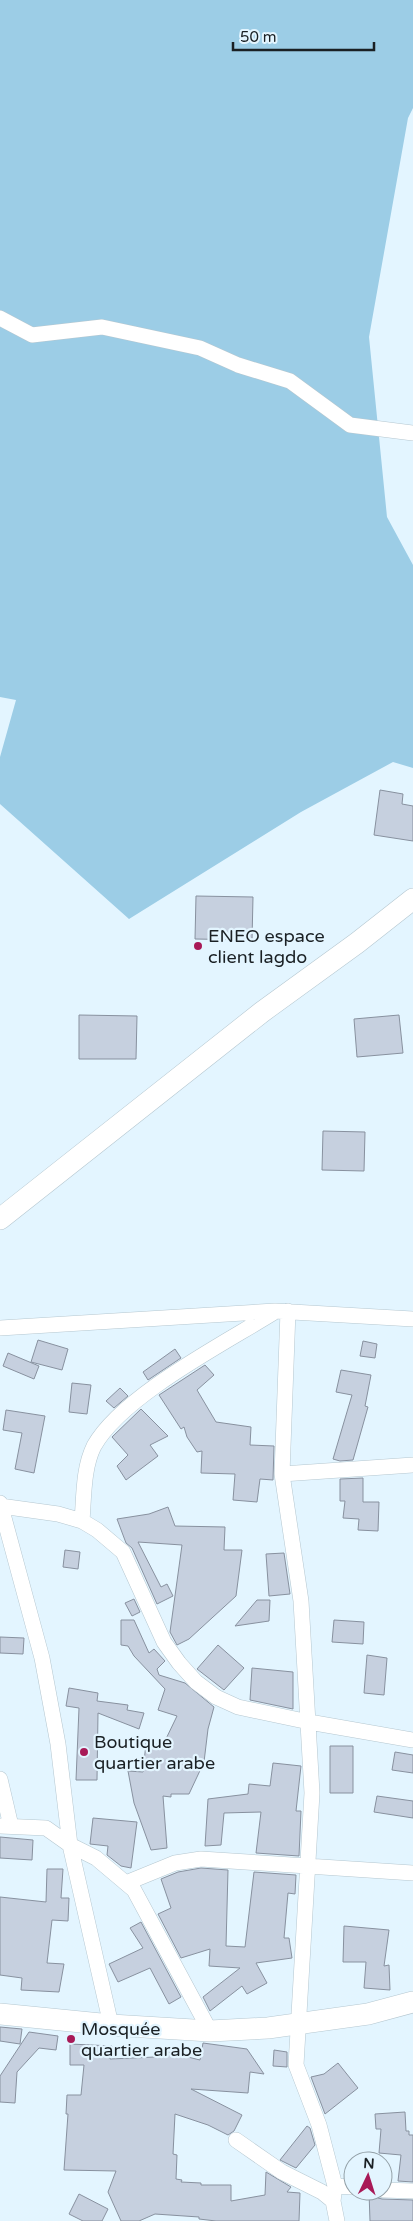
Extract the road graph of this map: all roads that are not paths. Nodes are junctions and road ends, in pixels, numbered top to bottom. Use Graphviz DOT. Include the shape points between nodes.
graph roads {
  1 [pos="0,318"];
  2 [pos="413,433"];
  3 [pos="413,898"];
  4 [pos="0,1220"];
  5 [pos="282,1311"];
  6 [pos="413,1319"];
  7 [pos="0,1328"];
  8 [pos="413,1464"];
  9 [pos="282,1474"];
  10 [pos="0,1505"];
  11 [pos="82,1521"];
  12 [pos="309,1722"];
  13 [pos="413,1740"];
  14 [pos="0,1779"];
  15 [pos="6,1826"];
  16 [pos="70,1845"];
  17 [pos="307,1865"];
  18 [pos="413,1873"];
  19 [pos="126,1883"];
  20 [pos="413,2002"];
  21 [pos="0,2014"];
  22 [pos="298,2024"];
  23 [pos="111,2025"];
  24 [pos="210,2030"];
  25 [pos="236,2140"];
  26 [pos="335,2186"];
  27 [pos="343,2187"];
  28 [pos="393,2190"];
  29 [pos="413,2190"];
  30 [pos="333,2201"];
  31 [pos="337,2221"];
  1 -- 2 [label="street" via="32,335 102,327 200,348 290,381 350,425"];
  3 -- 4 [label="street" via="262,1012"];
  5 -- 6 [label="street"];
  5 -- 7 [label="street"];
  5 -- 9 [label="street"];
  5 -- 11 [label="street" via="160,1383 109,1426 94,1447 87,1466"];
  8 -- 9 [label="street"];
  9 -- 12 [label="street" via="301,1601"];
  10 -- 11 [label="street"];
  10 -- 16 [label="street" via="42,1658 58,1744"];
  11 -- 12 [label="street" via="123,1552 164,1642 196,1682 238,1708"];
  12 -- 13 [label="street"];
  12 -- 17 [label="street" via="312,1793"];
  14 -- 15 [label="street"];
  15 -- 16 [label="street" via="46,1828"];
  16 -- 19 [label="street" via="96,1858"];
  16 -- 23 [label="street"];
  17 -- 18 [label="street"];
  17 -- 19 [label="street" via="201,1859 175,1863"];
  17 -- 22 [label="street"];
  19 -- 24 [label="street" via="134,1890"];
  20 -- 22 [label="street" via="368,2014"];
  21 -- 23 [label="street"];
  22 -- 24 [label="street"];
  22 -- 26 [label="street" via="296,2065 319,2125"];
  23 -- 24 [label="street"];
  25 -- 30 [label="street" via="282,2172"];
  26 -- 27 [label="street"];
  26 -- 30 [label="street"];
  28 -- 29 [label="street"];
  30 -- 31 [label="street"];
}
